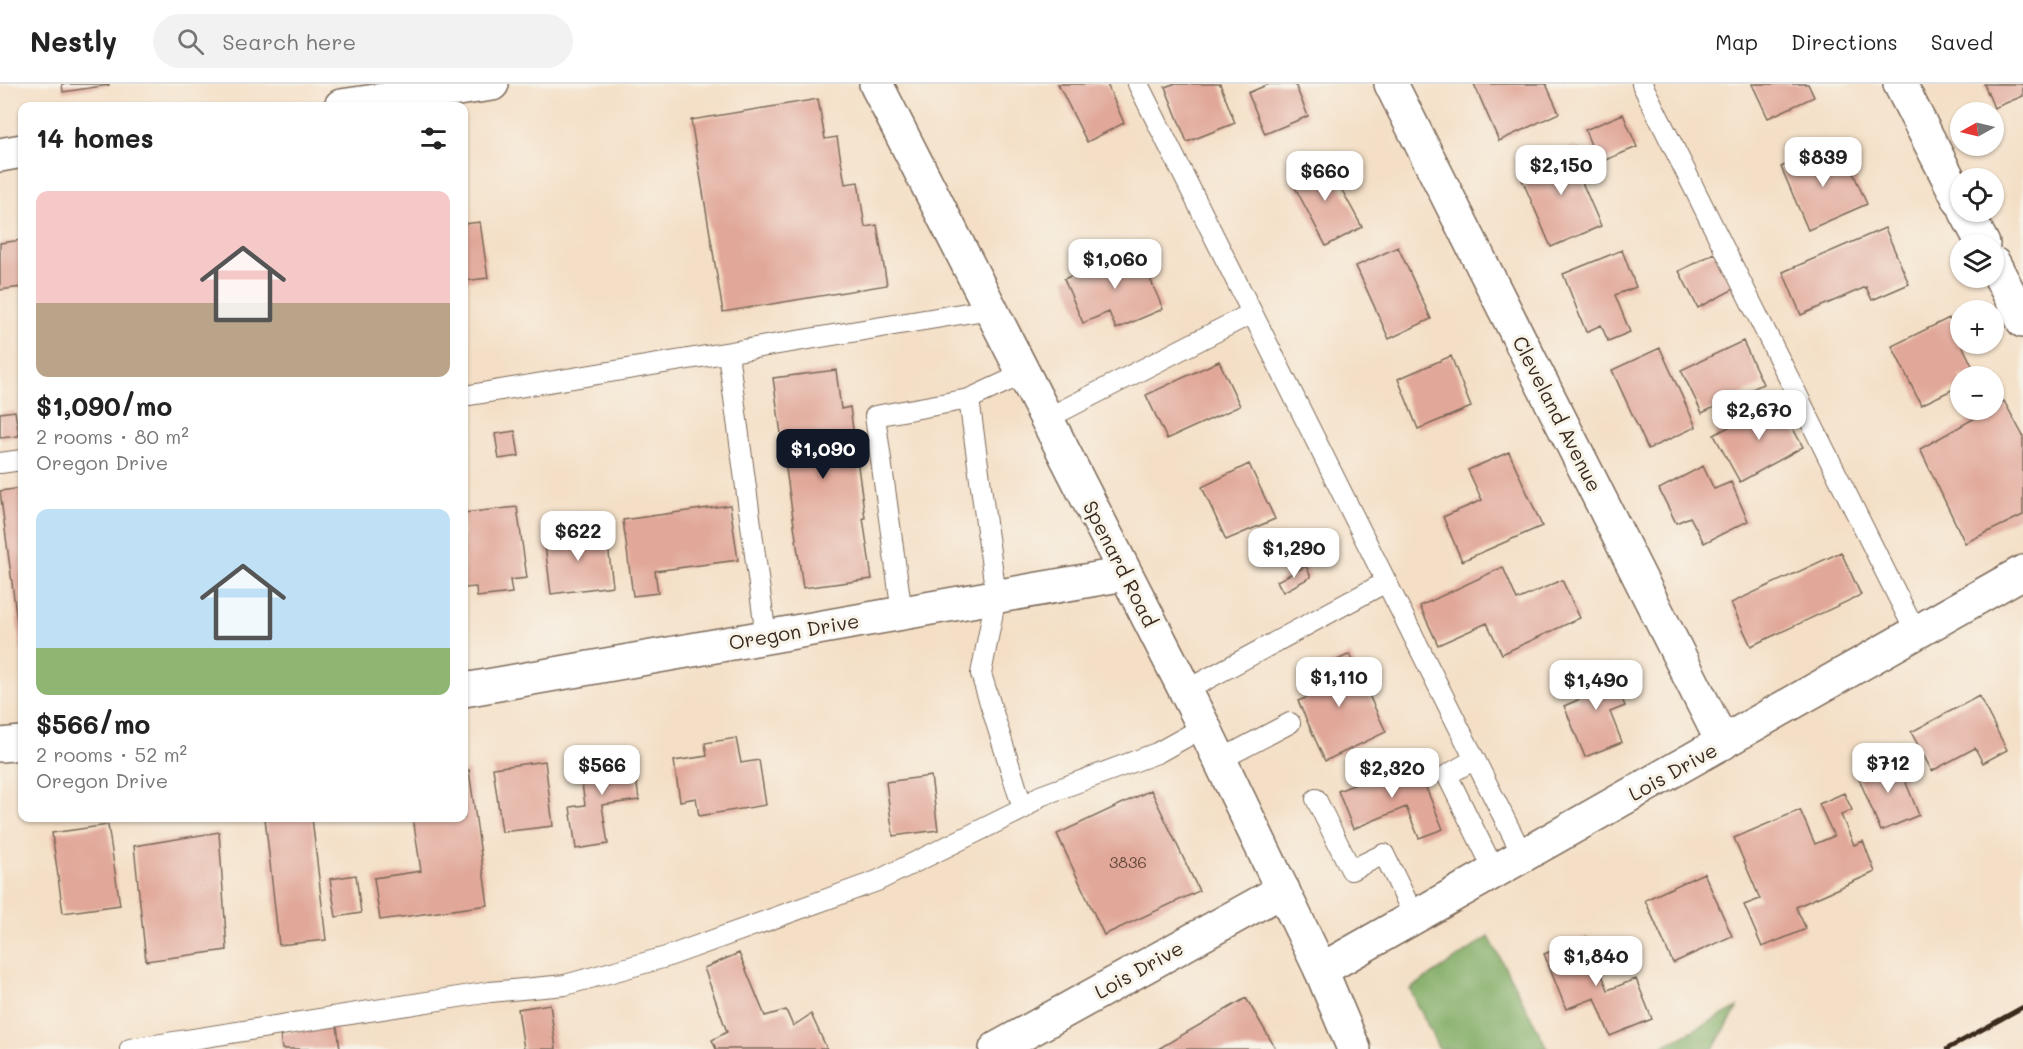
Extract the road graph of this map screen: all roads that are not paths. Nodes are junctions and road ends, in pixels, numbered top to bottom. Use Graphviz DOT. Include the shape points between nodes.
graph roads {
  1 [pos="326,84"];
  2 [pos="492,84"];
  3 [pos="876,84"];
  4 [pos="1138,84"];
  5 [pos="1391,84"];
  6 [pos="1642,84"];
  7 [pos="1900,84"];
  8 [pos="329,102"];
  9 [pos="368,102"];
  10 [pos="18,152"];
  11 [pos="0,154"];
  12 [pos="1950,182"];
  13 [pos="2004,284"];
  14 [pos="991,309"];
  15 [pos="1252,313"];
  16 [pos="2023,321"];
  17 [pos="728,352"];
  18 [pos="1023,374"];
  19 [pos="468,395"];
  20 [pos="969,399"];
  21 [pos="1047,419"];
  22 [pos="18,461"];
  23 [pos="0,463"];
  24 [pos="2023,572"];
  25 [pos="1125,574"];
  26 [pos="1386,582"];
  27 [pos="996,596"];
  28 [pos="902,613"];
  29 [pos="1916,633"];
  30 [pos="766,637"];
  31 [pos="468,689"];
  32 [pos="1185,691"];
  33 [pos="1290,723"];
  34 [pos="1204,727"];
  35 [pos="18,743"];
  36 [pos="1723,744"];
  37 [pos="0,745"];
  38 [pos="1474,759"];
  39 [pos="1220,760"];
  40 [pos="1316,799"];
  41 [pos="1023,809"];
  42 [pos="1522,856"];
  43 [pos="1495,872"];
  44 [pos="1283,890"];
  45 [pos="1415,918"];
  46 [pos="1321,970"];
  47 [pos="130,1049"];
  48 [pos="996,1049"];
  49 [pos="1354,1049"];
  1 -- 8 [label="street"];
  2 -- 9 [label="street"];
  3 -- 14 [label="street, Spenard Road"];
  4 -- 15 [label="lane"];
  5 -- 36 [label="street, Cleveland Avenue"];
  6 -- 29 [label="lane"];
  7 -- 12 [label="street"];
  10 -- 11 [label="street"];
  13 -- 16 [label="street"];
  14 -- 17 [label="lane"];
  14 -- 18 [label="street, Spenard Road"];
  15 -- 21 [label="lane"];
  15 -- 26 [label="lane"];
  17 -- 19 [label="lane"];
  17 -- 30 [label="lane"];
  18 -- 20 [label="lane"];
  18 -- 21 [label="street, Spenard Road"];
  20 -- 27 [label="lane"];
  20 -- 28 [label="lane" via="875,416"];
  21 -- 25 [label="street, Spenard Road"];
  22 -- 23 [label="lane"];
  24 -- 29 [label="street, Lois Drive"];
  25 -- 27 [label="street, Oregon Drive"];
  25 -- 32 [label="street, Spenard Road"];
  26 -- 32 [label="lane"];
  26 -- 38 [label="lane"];
  27 -- 28 [label="street, Oregon Drive"];
  27 -- 41 [label="lane" via="981,674"];
  28 -- 30 [label="street, Oregon Drive"];
  29 -- 36 [label="street, Lois Drive"];
  30 -- 31 [label="street, Oregon Drive"];
  32 -- 34 [label="street, Spenard Road"];
  33 -- 39 [label="lane"];
  34 -- 39 [label="street, Spenard Road"];
  34 -- 41 [label="lane" via="1157,753 1040,796"];
  35 -- 37 [label="street"];
  36 -- 42 [label="street, Lois Drive"];
  38 -- 42 [label="lane"];
  38 -- 43 [label="lane" via="1447,775"];
  39 -- 44 [label="street, Spenard Road"];
  40 -- 45 [label="lane" via="1351,870 1384,854"];
  41 -- 47 [label="lane" via="877,880 666,957 565,985 478,994"];
  42 -- 43 [label="street, Lois Drive"];
  43 -- 45 [label="street, Lois Drive"];
  44 -- 46 [label="street, Spenard Road"];
  44 -- 48 [label="street, Lois Drive"];
  45 -- 46 [label="street, Lois Drive"];
  46 -- 49 [label="street, Spenard Road"];
}
